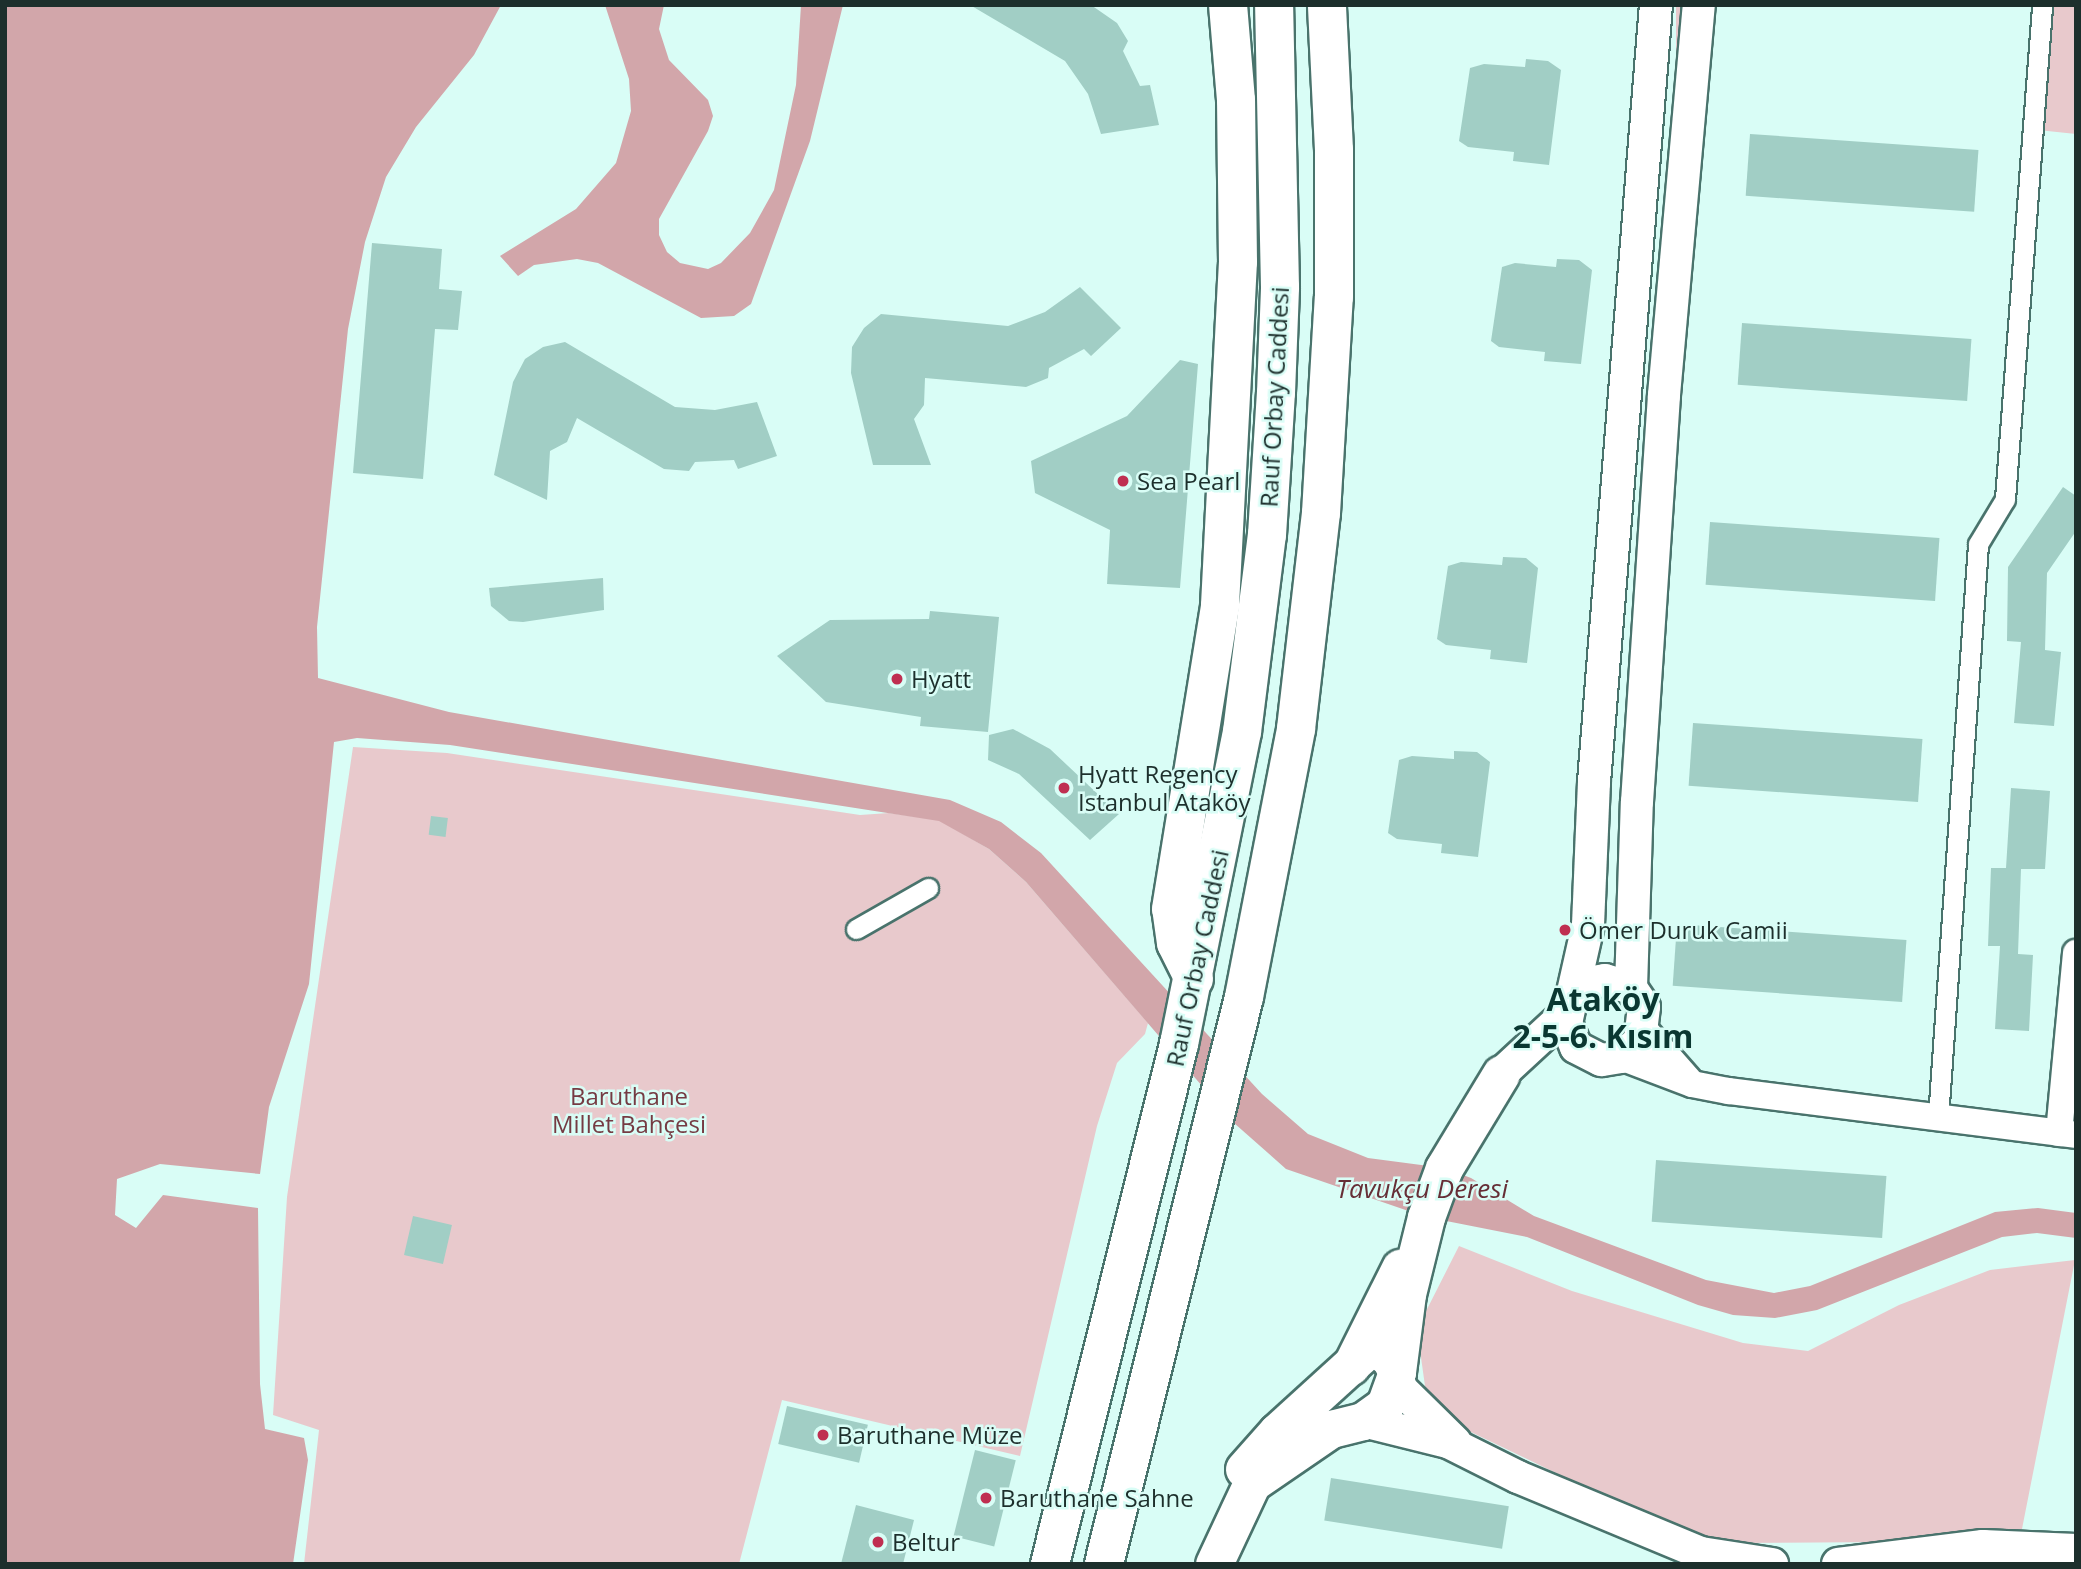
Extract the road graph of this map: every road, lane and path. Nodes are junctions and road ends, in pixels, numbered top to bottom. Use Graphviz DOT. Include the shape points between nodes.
graph roads {
  1 [pos="1228,5"];
  2 [pos="1265,5"];
  3 [pos="1273,5"];
  4 [pos="1327,5"];
  5 [pos="1656,5"];
  6 [pos="1699,5"];
  7 [pos="2042,5"];
  8 [pos="1237,182"];
  9 [pos="1666,368"];
  10 [pos="1628,388"];
  11 [pos="1594,782"];
  12 [pos="1639,786"];
  13 [pos="928,888"];
  14 [pos="856,929"];
  15 [pos="2076,953"];
  16 [pos="1194,979"];
  17 [pos="1631,988"];
  18 [pos="1570,1005"];
  19 [pos="1645,1030"];
  20 [pos="1576,1047"];
  21 [pos="1621,1057"];
  22 [pos="1501,1074"];
  23 [pos="1692,1084"];
  24 [pos="1938,1118"];
  25 [pos="2067,1134"];
  26 [pos="1426,1217"];
  27 [pos="1353,1360"];
  28 [pos="1396,1372"];
  29 [pos="1363,1421"];
  30 [pos="1467,1453"];
  31 [pos="2076,1550"];
  32 [pos="1700,1558"];
  33 [pos="1050,1564"];
  34 [pos="1104,1564"];
  35 [pos="1197,1564"];
  36 [pos="1214,1564"];
  37 [pos="1772,1564"];
  38 [pos="1838,1564"];
  1 -- 8 [label="highway"];
  2 -- 8 [label="highway" via="1255,38 1251,130"];
  3 -- 16 [label="highway, Rauf Orbay Caddesi" via="1280,287 1266,535 1242,732"];
  4 -- 34 [label="highway, Rauf Orbay Caddesi" via="1335,229 1321,513 1293,748 1244,997"];
  5 -- 10 [label="street"];
  6 -- 9 [label="street"];
  7 -- 24 [label="street" via="2005,499 1978,544"];
  8 -- 16 [label="highway" via="1238,262 1220,604 1171,909 1176,943"];
  9 -- 10 [label="street"];
  9 -- 12 [label="street"];
  10 -- 11 [label="street"];
  11 -- 12 [label="street"];
  11 -- 18 [label="street" via="1588,925"];
  12 -- 17 [label="street"];
  13 -- 14 [label="street"];
  15 -- 25 [label="street"];
  16 -- 33 [label="highway, Rauf Orbay Caddesi"];
  17 -- 18 [label="street" via="1605,980 1593,982"];
  17 -- 19 [label="street" via="1644,1007"];
  18 -- 20 [label="street" via="1569,1036"];
  18 -- 22 [label="street"];
  19 -- 21 [label="street" via="1640,1041"];
  19 -- 23 [label="street"];
  20 -- 21 [label="street" via="1601,1060"];
  20 -- 22 [label="street"];
  21 -- 23 [label="street"];
  22 -- 26 [label="main road" via="1444,1168"];
  23 -- 24 [label="street"];
  24 -- 25 [label="street"];
  26 -- 27 [label="main road"];
  26 -- 28 [label="main road" via="1407,1294"];
  27 -- 28 [label="main road" via="1377,1349 1389,1357"];
  27 -- 29 [label="main road" via="1345,1389 1348,1405"];
  27 -- 35 [label="main road" via="1243,1470 1220,1500"];
  28 -- 29 [label="main road" via="1385,1405"];
  28 -- 30 [label="street" via="1401,1389"];
  29 -- 30 [label="street" via="1448,1442"];
  29 -- 36 [label="main road" via="1331,1429 1252,1483"];
  30 -- 32 [label="street"];
  31 -- 38 [label="street" via="1983,1546"];
  32 -- 37 [label="street"];
}
